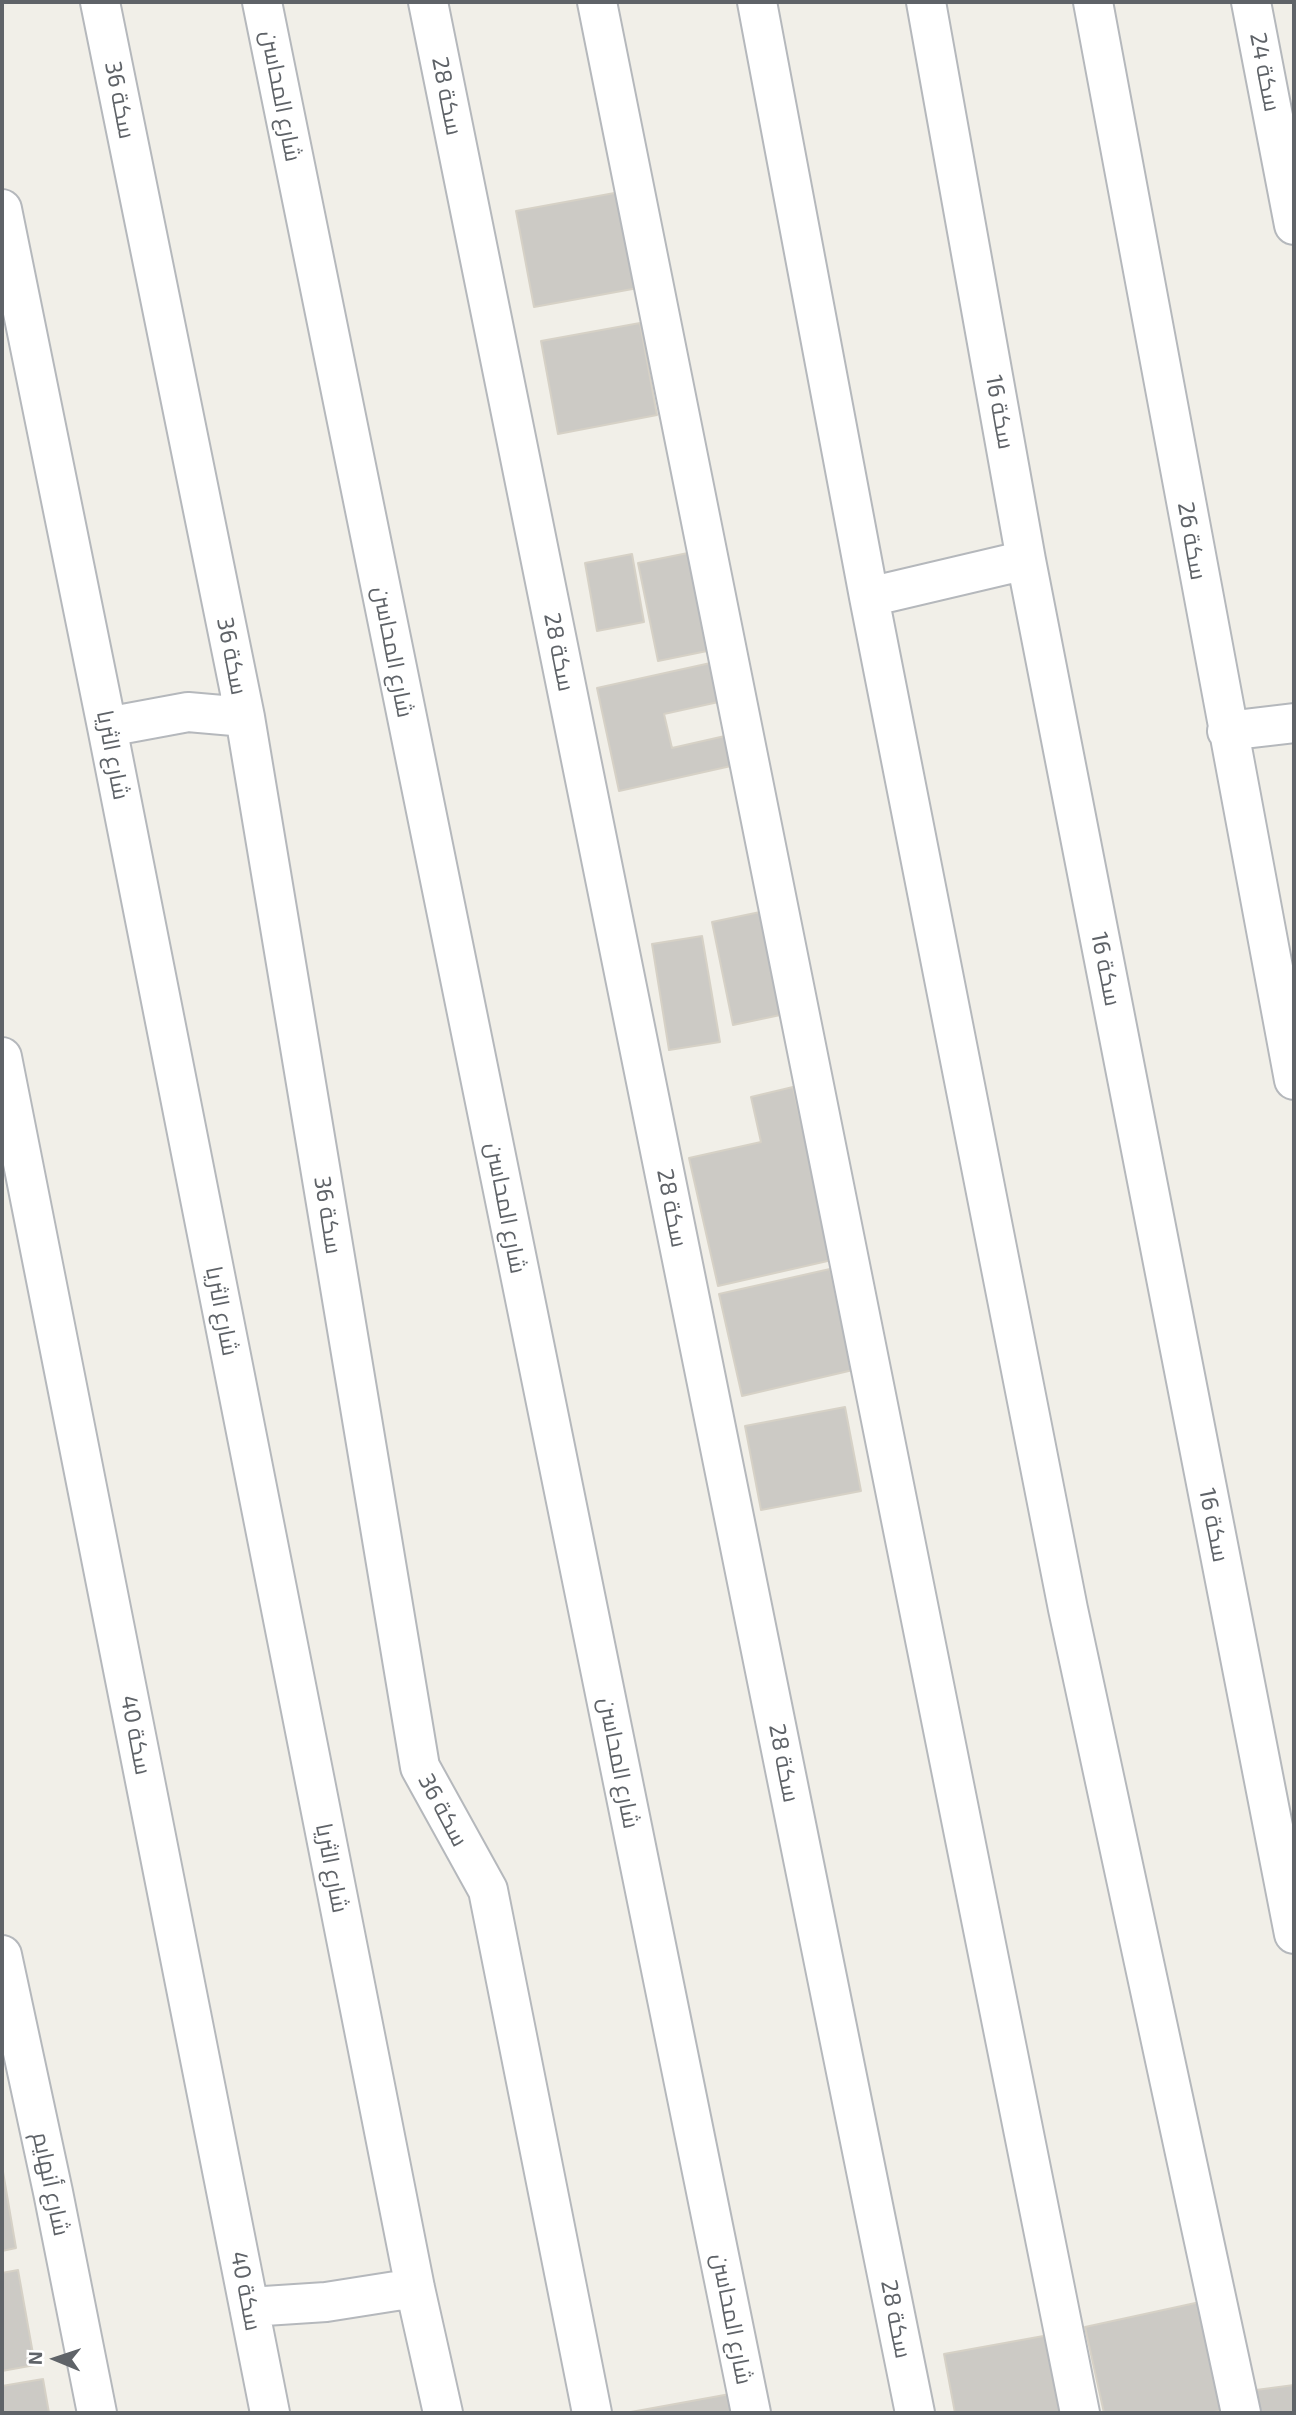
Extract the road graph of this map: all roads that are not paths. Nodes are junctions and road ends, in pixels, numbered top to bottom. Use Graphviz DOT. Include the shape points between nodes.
graph roads {
  1 [pos="100,2"];
  2 [pos="262,2"];
  3 [pos="428,2"];
  4 [pos="597,2"];
  5 [pos="757,2"];
  6 [pos="926,2"];
  7 [pos="1093,2"];
  8 [pos="1251,2"];
  9 [pos="1283,102"];
  10 [pos="2,209"];
  11 [pos="1294,225"];
  12 [pos="1026,559"];
  13 [pos="869,597"];
  14 [pos="245,717"];
  15 [pos="1294,723"];
  16 [pos="107,727"];
  17 [pos="1227,731"];
  18 [pos="2,1056"];
  19 [pos="1294,1080"];
  20 [pos="1294,1934"];
  21 [pos="2,1955"];
  22 [pos="415,2288"];
  23 [pos="249,2307"];
  24 [pos="97,2413"];
  25 [pos="270,2413"];
  26 [pos="443,2413"];
  27 [pos="592,2413"];
  28 [pos="751,2413"];
  29 [pos="915,2413"];
  30 [pos="1080,2413"];
  31 [pos="1241,2413"];
  1 -- 14 [label="street, سكة 36"];
  2 -- 28 [label="street, شارع المحاسن"];
  3 -- 29 [label="street, سكة 28"];
  4 -- 30 [label="street"];
  5 -- 13 [label="street"];
  6 -- 12 [label="street, سكة 16"];
  7 -- 17 [label="street, سكة 26"];
  8 -- 9 [label="street, سكة 24"];
  9 -- 11 [label="street, سكة 24"];
  10 -- 16 [label="street, شارع الثريا"];
  12 -- 13 [label="street"];
  12 -- 20 [label="street, سكة 16"];
  13 -- 31 [label="street" via="1068,1609"];
  14 -- 16 [label="street" via="188,712"];
  14 -- 27 [label="street, سكة 36" via="420,1767 488,1890"];
  15 -- 17 [label="street"];
  16 -- 22 [label="street, شارع الثريا"];
  17 -- 19 [label="street, سكة 26"];
  18 -- 23 [label="street, سكة 40"];
  21 -- 24 [label="street, شارع أنهايم"];
  22 -- 23 [label="street" via="326,2302"];
  22 -- 26 [label="street, شارع الثريا"];
  23 -- 25 [label="street, سكة 40"];
}
